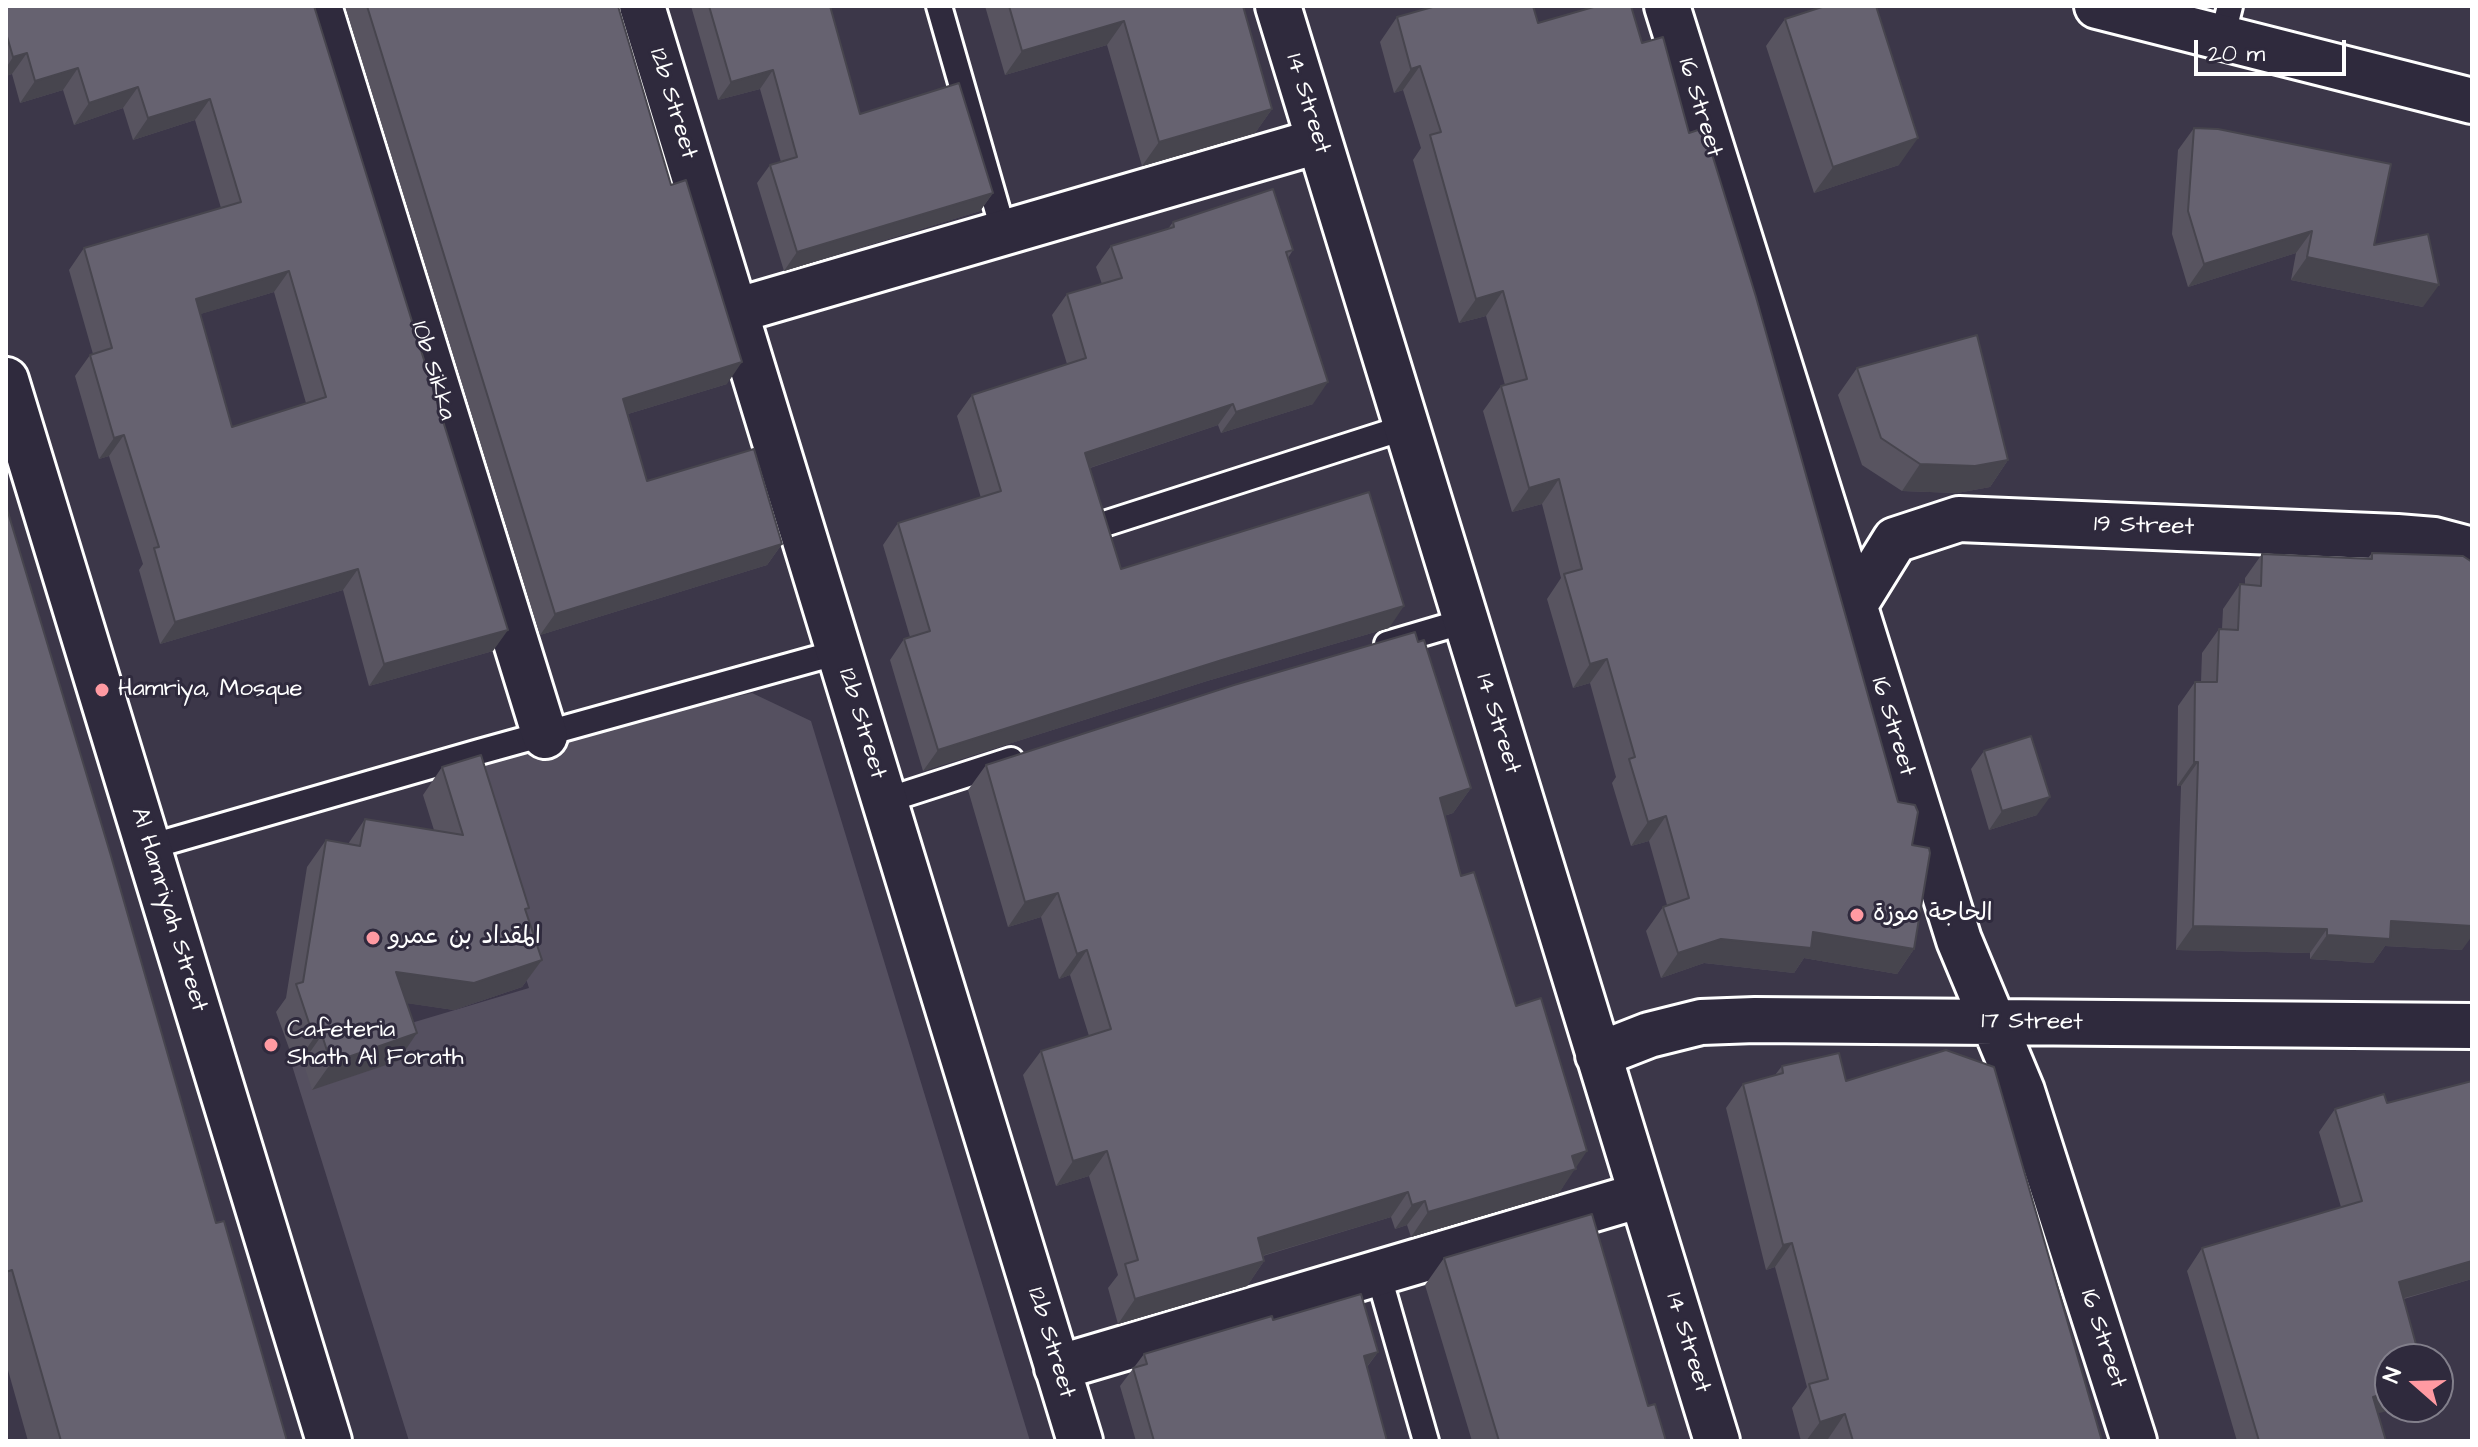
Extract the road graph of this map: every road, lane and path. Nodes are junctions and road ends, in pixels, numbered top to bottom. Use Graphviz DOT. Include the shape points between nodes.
graph roads {
  1 [pos="319,6"];
  2 [pos="642,6"];
  3 [pos="939,6"];
  4 [pos="1278,6"];
  5 [pos="1667,6"];
  6 [pos="2097,6"];
  7 [pos="2226,22"];
  8 [pos="2472,101"];
  9 [pos="1318,141"];
  10 [pos="1004,233"];
  11 [pos="735,311"];
  12 [pos="6,380"];
  13 [pos="1406,427"];
  14 [pos="1101,525"];
  15 [pos="2472,550"];
  16 [pos="1854,606"];
  17 [pos="1465,621"];
  18 [pos="839,652"];
  19 [pos="1361,652"];
  20 [pos="545,736"];
  21 [pos="1033,753"];
  22 [pos="884,801"];
  23 [pos="149,847"];
  24 [pos="1994,1023"];
  25 [pos="2472,1026"];
  26 [pos="1598,1055"];
  27 [pos="1641,1195"];
  28 [pos="1378,1273"];
  29 [pos="1057,1368"];
  30 [pos="329,1441"];
  31 [pos="1080,1441"];
  32 [pos="1426,1441"];
  33 [pos="1717,1441"];
  34 [pos="2134,1441"];
  1 -- 20 [label="street, 10b Sikka"];
  2 -- 11 [label="street, 12b Street"];
  3 -- 10 [label="lane"];
  4 -- 9 [label="street, 14 Street"];
  5 -- 16 [label="street, 16 Street"];
  6 -- 7 [label="street"];
  7 -- 8 [label="street"];
  9 -- 10 [label="street"];
  9 -- 13 [label="street, 14 Street"];
  10 -- 11 [label="street"];
  11 -- 18 [label="street, 12b Street"];
  12 -- 23 [label="street, Al Hamriyah Street"];
  13 -- 14 [label="lane"];
  13 -- 17 [label="street, 14 Street"];
  15 -- 16 [label="street, 19 Street" via="2397,537 1959,519 1895,540"];
  16 -- 24 [label="street, 16 Street" via="1959,940"];
  17 -- 19 [label="lane"];
  17 -- 26 [label="street, 14 Street"];
  18 -- 20 [label="lane"];
  18 -- 22 [label="street, 12b Street"];
  20 -- 23 [label="lane"];
  21 -- 22 [label="lane"];
  22 -- 29 [label="street, 12b Street"];
  23 -- 30 [label="street, Al Hamriyah Street"];
  24 -- 25 [label="street, 17 Street"];
  24 -- 26 [label="street, 17 Street" via="1701,1022"];
  24 -- 34 [label="street, 16 Street" via="2022,1091"];
  26 -- 27 [label="street, 14 Street"];
  27 -- 28 [label="street"];
  27 -- 33 [label="street, 14 Street"];
  28 -- 29 [label="street"];
  28 -- 32 [label="lane"];
  29 -- 31 [label="street, 12b Street"];
}
